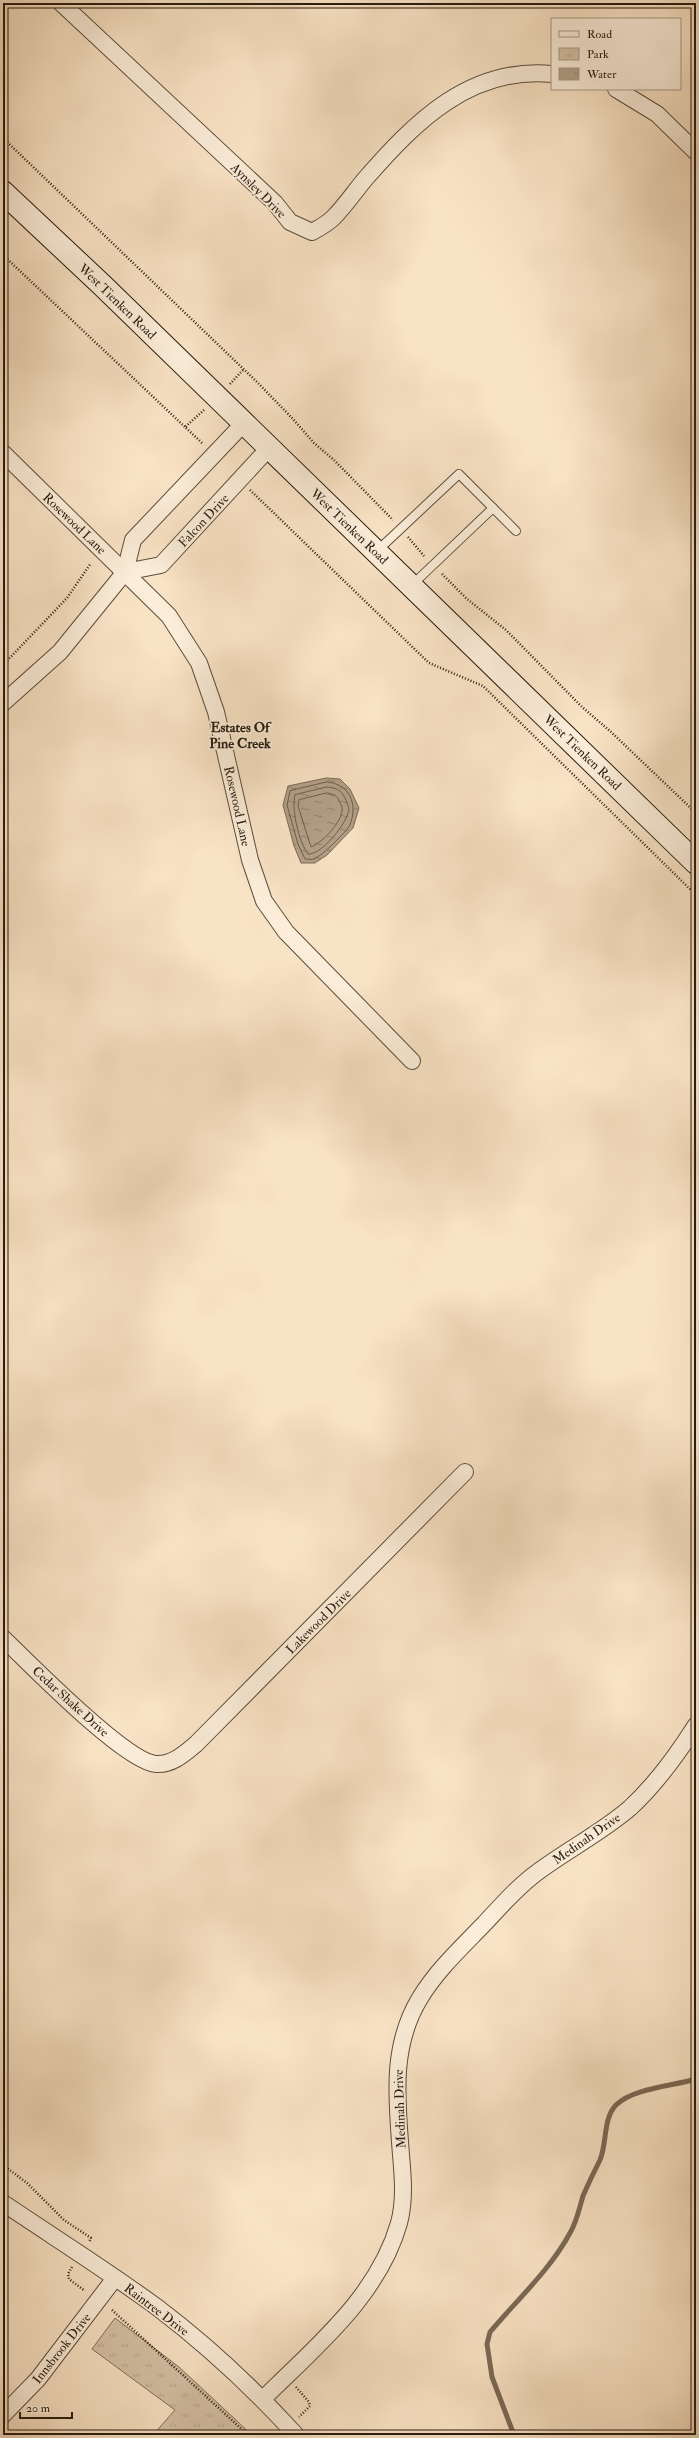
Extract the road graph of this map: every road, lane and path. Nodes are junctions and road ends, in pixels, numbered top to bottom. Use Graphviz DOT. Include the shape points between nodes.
graph roads {
  1 [pos="61,3"];
  2 [pos="551,74"];
  3 [pos="618,90"];
  4 [pos="3,138"];
  5 [pos="696,152"];
  6 [pos="3,192"];
  7 [pos="3,255"];
  8 [pos="217,398"];
  9 [pos="244,423"];
  10 [pos="186,427"];
  11 [pos="269,448"];
  12 [pos="3,453"];
  13 [pos="214,455"];
  14 [pos="240,480"];
  15 [pos="493,508"];
  16 [pos="400,529"];
  17 [pos="516,531"];
  18 [pos="376,552"];
  19 [pos="433,565"];
  20 [pos="125,572"];
  21 [pos="411,586"];
  22 [pos="3,703"];
  23 [pos="696,813"];
  24 [pos="696,863"];
  25 [pos="696,895"];
  26 [pos="412,1061"];
  27 [pos="465,1472"];
  28 [pos="3,1638"];
  29 [pos="696,1725"];
  30 [pos="166,1762"];
  31 [pos="3,2203"];
  32 [pos="115,2278"];
  33 [pos="286,2376"];
  34 [pos="263,2399"];
  35 [pos="3,2416"];
  36 [pos="292,2431"];
  1 -- 2 [label="street, Aynsley Drive" via="275,204 290,222 312,232 332,219 404,135 440,105 471,88 499,78 535,72"];
  3 -- 5 [label="street" via="657,114"];
  4 -- 16 [label="path" via="257,382"];
  6 -- 8 [label="street, West Tienken Road"];
  7 -- 10 [label="path"];
  8 -- 9 [label="street, West Tienken Road"];
  8 -- 10 [label="path"];
  9 -- 11 [label="street, West Tienken Road"];
  9 -- 13 [label="street"];
  10 -- 13 [label="path"];
  11 -- 14 [label="street, Falcon Drive"];
  11 -- 18 [label="street, West Tienken Road"];
  12 -- 20 [label="street, Rosewood Lane"];
  13 -- 20 [label="street" via="133,540"];
  14 -- 20 [label="street, Falcon Drive" via="161,565"];
  14 -- 25 [label="path" via="429,663 483,686"];
  15 -- 16 [label="lane" via="459,474"];
  15 -- 17 [label="lane"];
  15 -- 19 [label="lane"];
  16 -- 18 [label="lane"];
  16 -- 19 [label="path"];
  18 -- 21 [label="street, West Tienken Road"];
  19 -- 21 [label="lane"];
  19 -- 23 [label="path" via="467,599 506,630 582,708 610,731"];
  20 -- 22 [label="street" via="60,652"];
  20 -- 26 [label="street, Rosewood Lane" via="169,616 199,663 216,712 250,860 264,901 286,932"];
  21 -- 24 [label="street, West Tienken Road"];
  27 -- 30 [label="street, Lakewood Drive" via="196,1744 178,1759"];
  28 -- 30 [label="street, Cedar Shake Drive" via="86,1718 136,1756 155,1764"];
  29 -- 33 [label="street, Medinah Drive" via="659,1777 630,1808 537,1872 436,1974 420,1999 405,2028 398,2063 396,2094 403,2185 399,2221 388,2254 366,2292"];
  31 -- 32 [label="street, Raintree Drive"];
  32 -- 34 [label="street, Raintree Drive" via="195,2338"];
  32 -- 35 [label="street, Innsbrook Drive" via="38,2380"];
  33 -- 34 [label="street, Medinah Drive"];
  33 -- 36 [label="path" via="310,2406"];
  34 -- 36 [label="street, Raintree Drive"];
}
